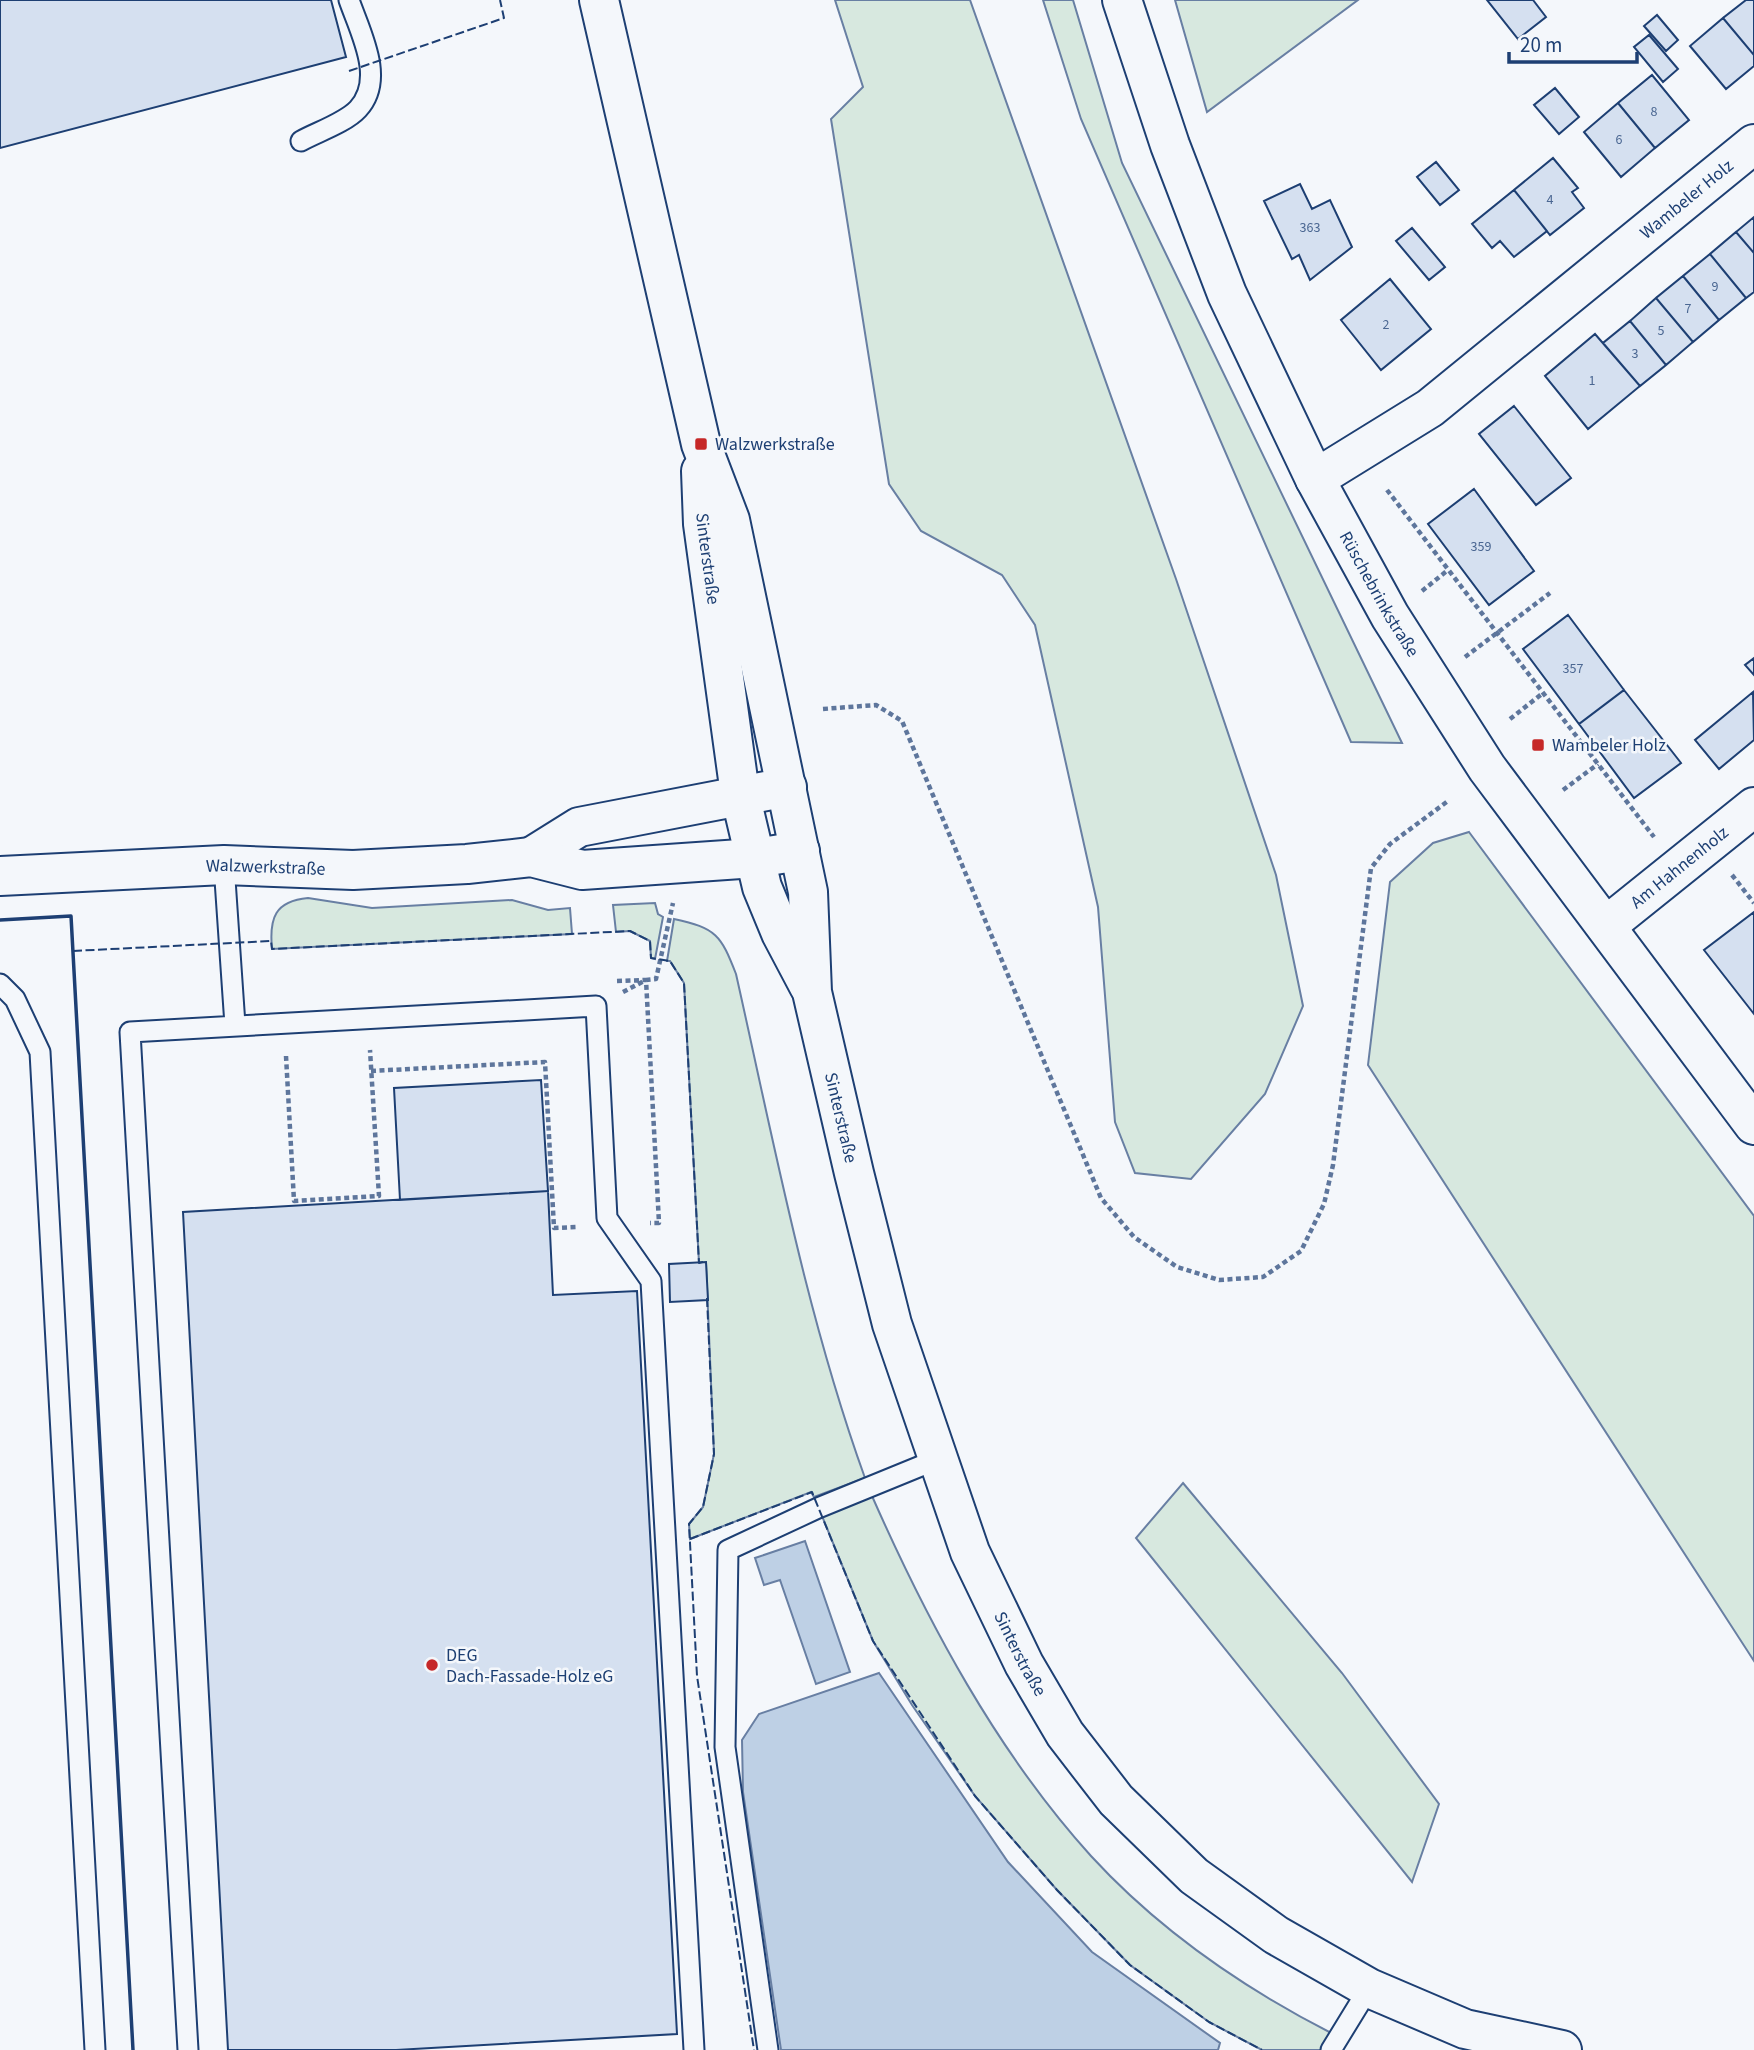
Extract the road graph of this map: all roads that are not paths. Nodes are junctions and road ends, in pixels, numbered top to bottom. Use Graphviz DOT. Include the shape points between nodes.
graph roads {
  1 [pos="349,0"];
  2 [pos="599,0"];
  3 [pos="1122,0"];
  4 [pos="301,141"];
  5 [pos="1754,144"];
  6 [pos="701,444"];
  7 [pos="1315,479"];
  8 [pos="787,787"];
  9 [pos="740,794"];
  10 [pos="1754,807"];
  11 [pos="800,851"];
  12 [pos="531,856"];
  13 [pos="755,858"];
  14 [pos="224,865"];
  15 [pos="0,876"];
  16 [pos="1606,926"];
  17 [pos="0,984"];
  18 [pos="812,992"];
  19 [pos="235,1025"];
  20 [pos="1754,1125"];
  21 [pos="938,1459"];
  22 [pos="1369,1988"];
  23 [pos="95,2050"];
  24 [pos="188,2050"];
  25 [pos="694,2050"];
  26 [pos="768,2050"];
  27 [pos="1331,2050"];
  28 [pos="1562,2050"];
  1 -- 4 [label="lane" via="370,64 367,96 357,111"];
  2 -- 6 [label="street, Sinterstraße"];
  3 -- 7 [label="street, Rüschebrinkstraße" via="1170,145 1227,293"];
  5 -- 7 [label="street, Wambeler Holz" via="1430,408"];
  6 -- 8 [label="street, Sinterstraße" via="730,520"];
  6 -- 9 [label="street, Sinterstraße" via="703,524"];
  7 -- 16 [label="street, Rüschebrinkstraße" via="1436,691 1487,768"];
  8 -- 9 [label="street, Walzwerkstraße"];
  8 -- 11 [label="street, Sinterstraße"];
  9 -- 12 [label="street, Walzwerkstraße" via="579,827"];
  9 -- 13 [label="street, Sinterstraße"];
  10 -- 16 [label="street, Am Hahnenholz"];
  11 -- 13 [label="street, Walzwerkstraße"];
  11 -- 18 [label="street, Sinterstraße" via="810,905"];
  12 -- 13 [label="street, Walzwerkstraße" via="582,870"];
  12 -- 14 [label="street, Walzwerkstraße" via="353,870"];
  13 -- 18 [label="street, Sinterstraße" via="781,933"];
  14 -- 15 [label="street, Walzwerkstraße"];
  14 -- 19 [label="lane"];
  16 -- 20 [label="street, Rüschebrinkstraße"];
  17 -- 23 [label="lane" via="15,999 40,1052"];
  18 -- 21 [label="street, Sinterstraße" via="892,1324"];
  19 -- 24 [label="lane" via="130,1032"];
  19 -- 25 [label="lane" via="596,1006 607,1218 651,1281"];
  21 -- 22 [label="street, Sinterstraße" via="970,1552 1024,1664 1065,1734 1116,1800 1194,1875 1276,1936"];
  21 -- 26 [label="lane" via="818,1507 728,1550 725,1747"];
  22 -- 27 [label="lane"];
  22 -- 28 [label="street, Sinterstraße" via="1465,2029"];
}
